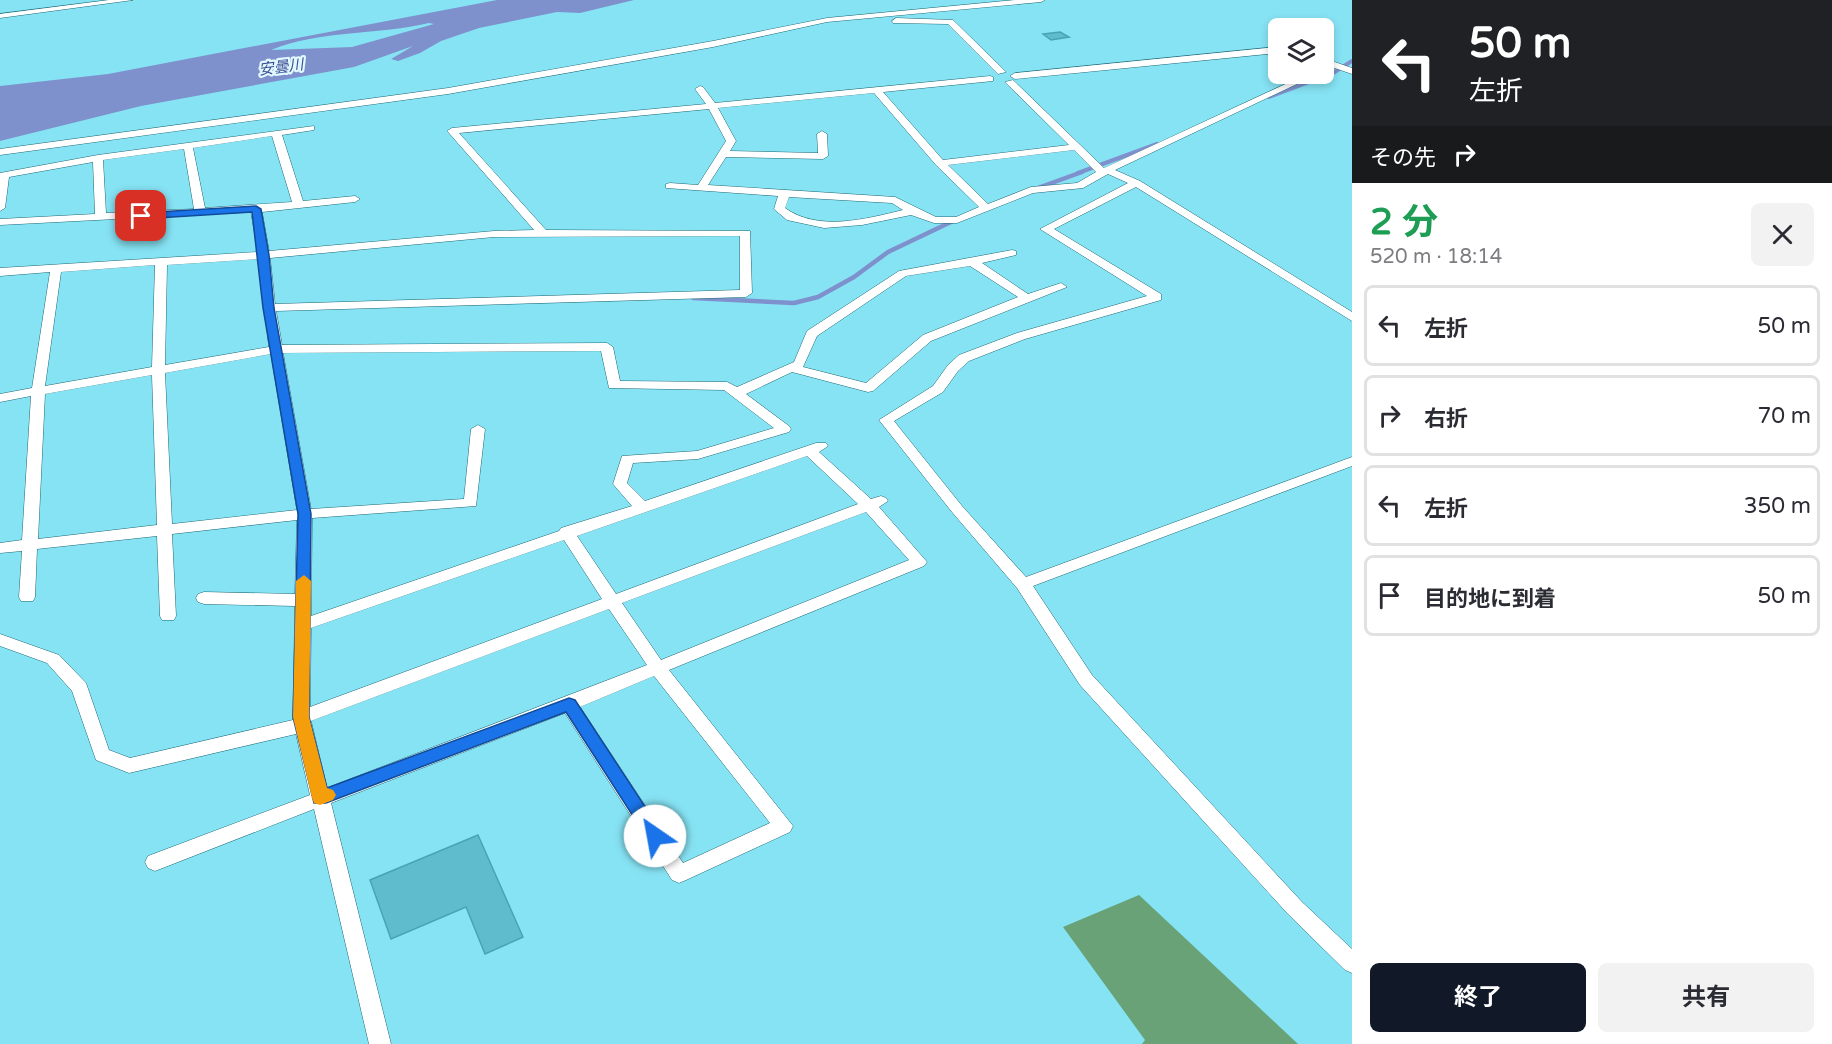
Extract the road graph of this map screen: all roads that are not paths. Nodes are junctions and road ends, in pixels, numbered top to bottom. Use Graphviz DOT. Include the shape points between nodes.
graph roads {
  1 [pos="129,0"];
  2 [pos="1041,0"];
  3 [pos="0,16"];
  4 [pos="827,20"];
  5 [pos="1268,51"];
  6 [pos="1334,62"];
  7 [pos="1337,62"];
  8 [pos="1334,64"];
  9 [pos="1352,71"];
  10 [pos="1001,72"];
  11 [pos="990,79"];
  12 [pos="1012,79"];
  13 [pos="1292,84"];
  14 [pos="700,89"];
  15 [pos="876,90"];
  16 [pos="713,107"];
  17 [pos="311,128"];
  18 [pos="276,133"];
  19 [pos="822,134"];
  20 [pos="188,145"];
  21 [pos="1077,147"];
  22 [pos="0,152"];
  23 [pos="723,154"];
  24 [pos="98,158"];
  25 [pos="940,163"];
  26 [pos="1105,171"];
  27 [pos="2,175"];
  28 [pos="1136,183"];
  29 [pos="670,186"];
  30 [pos="701,188"];
  31 [pos="785,192"];
  32 [pos="355,198"];
  33 [pos="299,206"];
  34 [pos="985,207"];
  35 [pos="0,208"];
  36 [pos="256,209"];
  37 [pos="200,212"];
  38 [pos="912,212"];
  39 [pos="101,218"];
  40 [pos="0,222"];
  41 [pos="542,233"];
  42 [pos="1012,253"];
  43 [pos="264,255"];
  44 [pos="161,262"];
  45 [pos="972,262"];
  46 [pos="56,268"];
  47 [pos="0,272"];
  48 [pos="1062,287"];
  49 [pos="1027,298"];
  50 [pos="269,308"];
  51 [pos="1352,316"];
  52 [pos="277,349"];
  53 [pos="790,368"];
  54 [pos="158,370"];
  55 [pos="38,392"];
  56 [pos="736,393"];
  57 [pos="0,398"];
  58 [pos="478,429"];
  59 [pos="1352,461"];
  60 [pos="875,503"];
  61 [pos="641,506"];
  62 [pos="305,514"];
  63 [pos="165,529"];
  64 [pos="567,532"];
  65 [pos="30,544"];
  66 [pos="0,548"];
  67 [pos="1023,584"];
  68 [pos="27,597"];
  69 [pos="204,598"];
  70 [pos="303,600"];
  71 [pos="612,600"];
  72 [pos="168,616"];
  73 [pos="303,624"];
  74 [pos="0,640"];
  75 [pos="658,669"];
  76 [pos="569,704"];
  77 [pos="302,721"];
  78 [pos="320,798"];
  79 [pos="155,862"];
  80 [pos="1352,963"];
  81 [pos="380,1044"];
  1 -- 3 [label="street"];
  2 -- 4 [label="street"];
  4 -- 10 [label="street" via="950,22"];
  4 -- 22 [label="street" via="713,45 448,91"];
  5 -- 12 [label="street"];
  6 -- 7 [label="street"];
  7 -- 8 [label="street"];
  7 -- 9 [label="street"];
  10 -- 11 [label="street" via="991,74"];
  10 -- 12 [label="street"];
  11 -- 12 [label="street"];
  11 -- 15 [label="street"];
  12 -- 21 [label="street"];
  13 -- 26 [label="street"];
  14 -- 16 [label="street"];
  15 -- 16 [label="street"];
  15 -- 25 [label="street"];
  16 -- 23 [label="street" via="731,141"];
  16 -- 41 [label="street" via="452,131"];
  17 -- 18 [label="street"];
  18 -- 20 [label="street"];
  18 -- 33 [label="street"];
  19 -- 23 [label="street" via="823,156"];
  20 -- 24 [label="street"];
  20 -- 37 [label="street"];
  21 -- 25 [label="street"];
  21 -- 26 [label="street"];
  23 -- 30 [label="street"];
  24 -- 27 [label="street"];
  24 -- 39 [label="street"];
  25 -- 34 [label="street"];
  26 -- 28 [label="street"];
  26 -- 34 [label="street" via="1079,186 1031,190"];
  27 -- 35 [label="street"];
  28 -- 51 [label="street"];
  28 -- 67 [label="street" via="1046,229 1157,297 1021,336 964,358 938,389 886,420"];
  29 -- 30 [label="street"];
  30 -- 31 [label="street"];
  31 -- 38 [label="street" via="895,200"];
  31 -- 38 [label="street" via="779,209 788,219 806,223 863,224"];
  32 -- 33 [label="street"];
  33 -- 36 [label="street"];
  34 -- 38 [label="street" via="957,220 934,220"];
  36 -- 37 [label="street"];
  36 -- 43 [label="street"];
  37 -- 39 [label="street"];
  39 -- 40 [label="street"];
  41 -- 43 [label="street"];
  41 -- 50 [label="street" via="746,233 746,293"];
  42 -- 45 [label="street"];
  43 -- 44 [label="street"];
  43 -- 50 [label="street"];
  44 -- 46 [label="street"];
  44 -- 54 [label="street"];
  45 -- 49 [label="street"];
  45 -- 53 [label="street" via="903,273 812,334 800,364"];
  46 -- 47 [label="street"];
  46 -- 55 [label="street"];
  48 -- 49 [label="street"];
  49 -- 53 [label="street" via="927,338 868,388"];
  50 -- 52 [label="street"];
  52 -- 54 [label="street"];
  52 -- 56 [label="street" via="607,347 614,385 727,386"];
  52 -- 62 [label="street"];
  53 -- 56 [label="street"];
  54 -- 55 [label="street"];
  54 -- 63 [label="street"];
  55 -- 57 [label="street"];
  55 -- 65 [label="street"];
  56 -- 61 [label="street" via="784,429 698,455 627,459 620,484"];
  58 -- 62 [label="street" via="471,503"];
  59 -- 67 [label="street"];
  60 -- 61 [label="street" via="815,448"];
  60 -- 71 [label="street"];
  60 -- 75 [label="street" via="918,562"];
  61 -- 64 [label="street"];
  62 -- 63 [label="street"];
  62 -- 70 [label="street"];
  63 -- 65 [label="street"];
  63 -- 72 [label="street"];
  64 -- 71 [label="street"];
  64 -- 73 [label="street"];
  65 -- 66 [label="street"];
  65 -- 68 [label="street"];
  67 -- 80 [label="street" via="1086,680 1295,908"];
  69 -- 70 [label="street"];
  70 -- 73 [label="street"];
  71 -- 75 [label="street"];
  71 -- 77 [label="street"];
  73 -- 77 [label="street"];
  74 -- 77 [label="street" via="53,659 80,688 102,755 129,766"];
  75 -- 76 [label="street"];
  75 -- 76 [label="street" via="783,826 679,874"];
  76 -- 78 [label="street"];
  77 -- 78 [label="street"];
  78 -- 79 [label="street"];
  78 -- 81 [label="street"];
}
